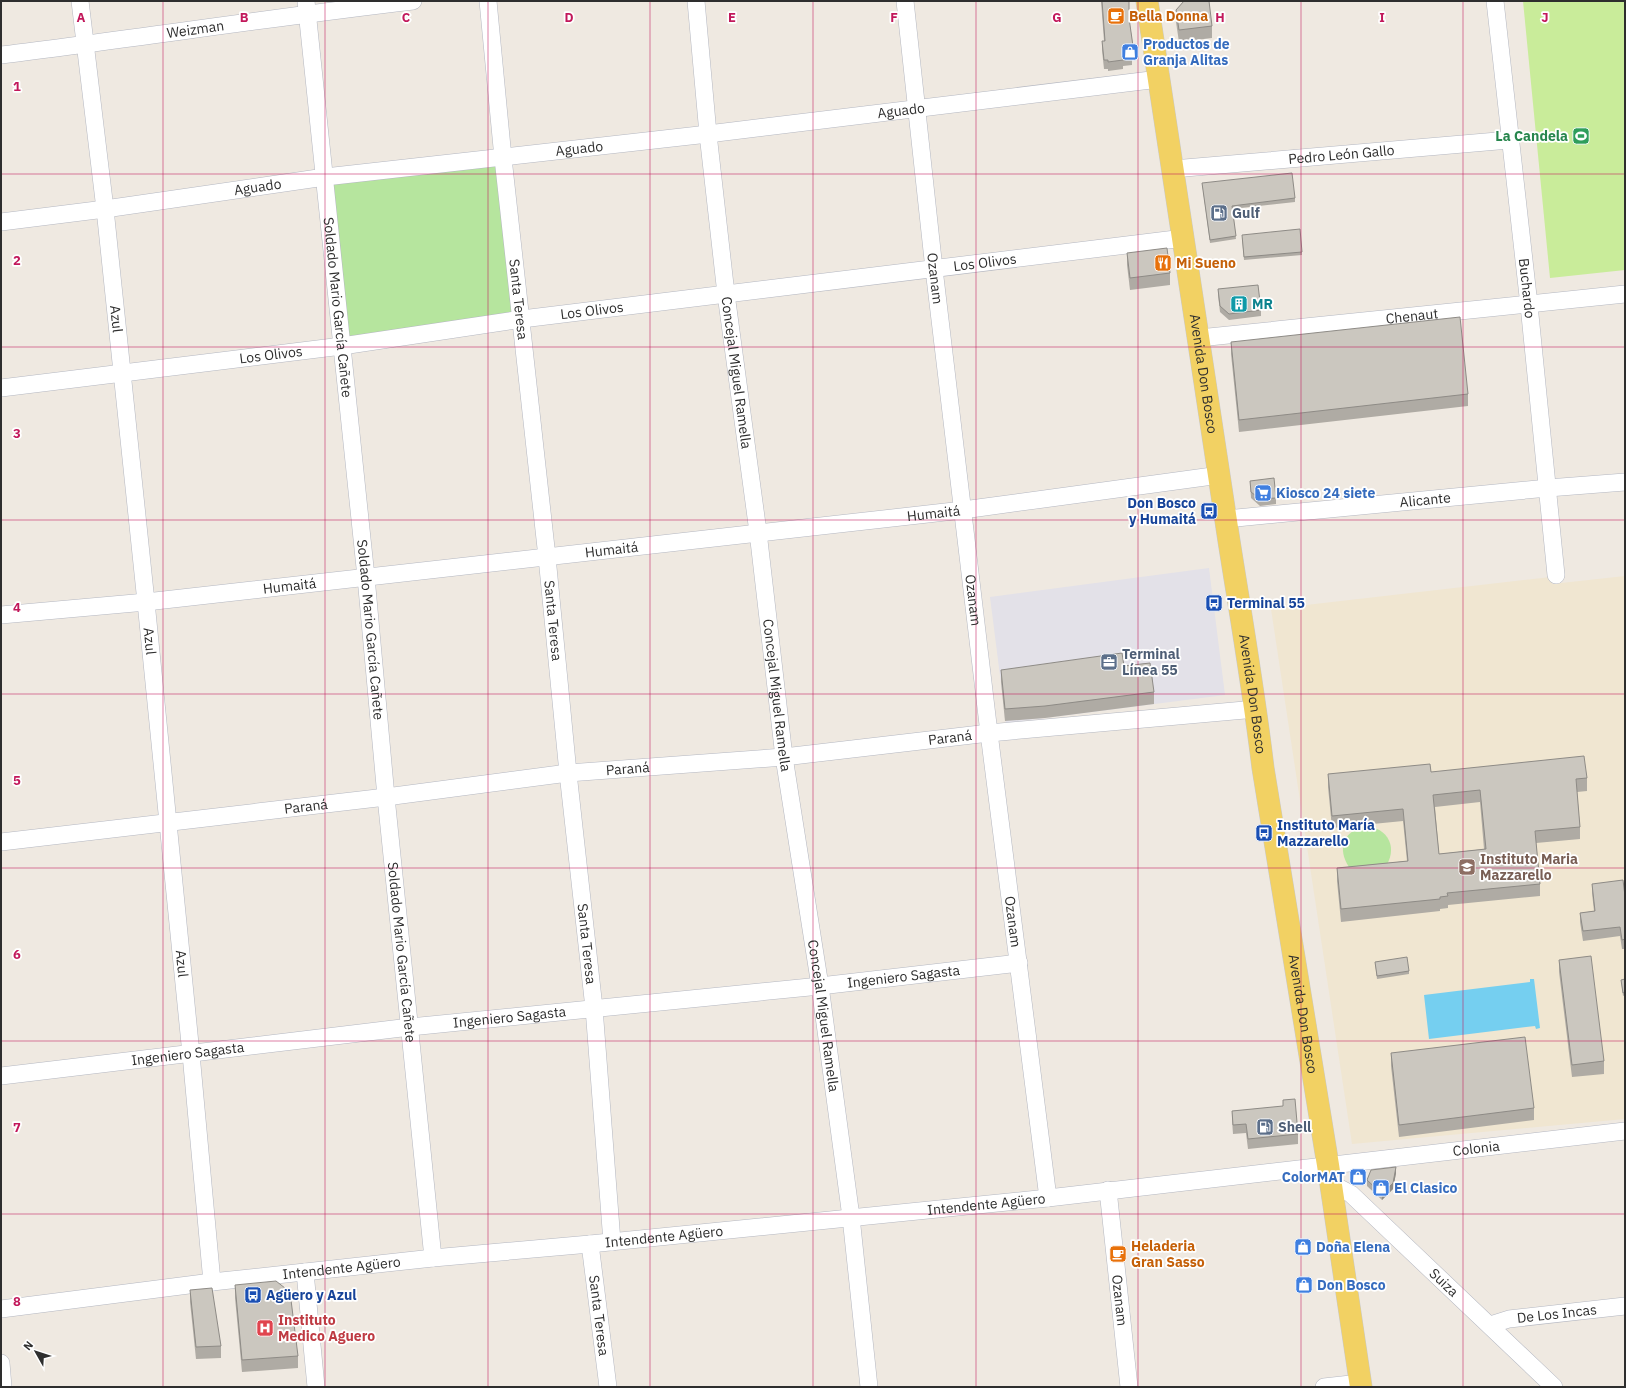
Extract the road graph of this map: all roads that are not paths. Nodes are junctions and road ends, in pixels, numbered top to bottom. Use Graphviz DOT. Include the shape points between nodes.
graph roads {
  1 [pos="80,1"];
  2 [pos="413,1"];
  3 [pos="488,1"];
  4 [pos="696,1"];
  5 [pos="905,1"];
  6 [pos="1147,1"];
  7 [pos="1495,1"];
  8 [pos="307,7"];
  9 [pos="84,45"];
  10 [pos="1,55"];
  11 [pos="1159,79"];
  12 [pos="917,108"];
  13 [pos="708,134"];
  14 [pos="1509,140"];
  15 [pos="503,158"];
  16 [pos="1173,169"];
  17 [pos="326,177"];
  18 [pos="105,209"];
  19 [pos="1,222"];
  20 [pos="1184,238"];
  21 [pos="934,269"];
  22 [pos="726,294"];
  23 [pos="1625,294"];
  24 [pos="1529,305"];
  25 [pos="522,319"];
  26 [pos="1199,338"];
  27 [pos="342,346"];
  28 [pos="122,374"];
  29 [pos="1,388"];
  30 [pos="1220,475"];
  31 [pos="1625,482"];
  32 [pos="1548,488"];
  33 [pos="964,510"];
  34 [pos="1226,519"];
  35 [pos="758,532"];
  36 [pos="547,557"];
  37 [pos="1556,575"];
  38 [pos="366,577"];
  39 [pos="146,602"];
  40 [pos="1,615"];
  41 [pos="1256,709"];
  42 [pos="989,733"];
  43 [pos="784,757"];
  44 [pos="568,773"];
  45 [pos="386,797"];
  46 [pos="167,823"];
  47 [pos="1,842"];
  48 [pos="1019,963"];
  49 [pos="820,986"];
  50 [pos="594,1008"];
  51 [pos="410,1027"];
  52 [pos="191,1054"];
  53 [pos="1,1076"];
  54 [pos="1625,1131"];
  55 [pos="1329,1174"];
  56 [pos="1108,1190"];
  57 [pos="1048,1198"];
  58 [pos="851,1217"];
  59 [pos="612,1242"];
  60 [pos="590,1244"];
  61 [pos="433,1258"];
  62 [pos="304,1272"];
  63 [pos="212,1282"];
  64 [pos="1625,1306"];
  65 [pos="1,1309"];
  66 [pos="1490,1325"];
  67 [pos="1,1363"];
  68 [pos="1361,1385"];
  69 [pos="3,1387"];
  70 [pos="316,1387"];
  71 [pos="608,1387"];
  72 [pos="869,1387"];
  73 [pos="1129,1387"];
  74 [pos="1324,1387"];
  75 [pos="1554,1387"];
  1 -- 9 [label="street, Azul"];
  2 -- 8 [label="street, Weizman"];
  3 -- 15 [label="street, Santa Teresa"];
  4 -- 13 [label="street, Concejal Miguel Ramella"];
  5 -- 12 [label="street, Ozanam"];
  6 -- 11 [label="main road, Avenida Don Bosco"];
  7 -- 14 [label="street, Buchardo"];
  8 -- 9 [label="street, Weizman"];
  8 -- 17 [label="street, Soldado Mario García Cañete"];
  9 -- 10 [label="street, Weizman"];
  9 -- 18 [label="street, Azul"];
  11 -- 12 [label="street, Aguado"];
  11 -- 16 [label="main road, Avenida Don Bosco"];
  12 -- 13 [label="street, Aguado"];
  12 -- 21 [label="street, Ozanam"];
  13 -- 15 [label="street, Aguado"];
  13 -- 22 [label="street, Concejal Miguel Ramella"];
  14 -- 16 [label="street, Pedro León Gallo"];
  14 -- 24 [label="street, Buchardo"];
  15 -- 17 [label="street, Aguado"];
  15 -- 25 [label="street, Santa Teresa"];
  16 -- 20 [label="main road, Avenida Don Bosco"];
  17 -- 18 [label="street, Aguado"];
  17 -- 27 [label="street, Soldado Mario García Cañete"];
  18 -- 19 [label="street, Aguado"];
  18 -- 28 [label="street, Azul"];
  20 -- 21 [label="street, Los Olivos"];
  20 -- 26 [label="main road, Avenida Don Bosco"];
  21 -- 22 [label="street, Los Olivos"];
  21 -- 33 [label="street, Ozanam"];
  22 -- 25 [label="street, Los Olivos"];
  22 -- 35 [label="street, Concejal Miguel Ramella"];
  23 -- 24 [label="street, Chenaut"];
  24 -- 26 [label="street, Chenaut"];
  24 -- 32 [label="street, Buchardo"];
  25 -- 27 [label="street, Los Olivos"];
  25 -- 36 [label="street, Santa Teresa"];
  26 -- 30 [label="main road, Avenida Don Bosco"];
  27 -- 28 [label="street, Los Olivos"];
  27 -- 38 [label="street, Soldado Mario García Cañete"];
  28 -- 29 [label="street, Los Olivos"];
  28 -- 39 [label="street, Azul"];
  30 -- 33 [label="street, Humaitá"];
  30 -- 34 [label="main road, Avenida Don Bosco"];
  31 -- 32 [label="street, Alicante"];
  32 -- 34 [label="street, Alicante"];
  32 -- 37 [label="street, Buchardo"];
  33 -- 35 [label="street, Humaitá"];
  33 -- 42 [label="street, Ozanam"];
  34 -- 41 [label="main road, Avenida Don Bosco"];
  35 -- 36 [label="street, Humaitá"];
  35 -- 43 [label="street, Concejal Miguel Ramella"];
  36 -- 38 [label="street, Humaitá"];
  36 -- 44 [label="street, Santa Teresa"];
  38 -- 39 [label="street, Humaitá"];
  38 -- 45 [label="street, Soldado Mario García Cañete"];
  39 -- 40 [label="street, Humaitá"];
  39 -- 46 [label="street, Azul"];
  41 -- 42 [label="street, Paraná"];
  41 -- 55 [label="main road, Avenida Don Bosco" via="1263,768"];
  42 -- 43 [label="street, Paraná"];
  42 -- 48 [label="street, Ozanam"];
  43 -- 44 [label="street, Paraná"];
  43 -- 49 [label="street, Concejal Miguel Ramella"];
  44 -- 45 [label="street, Paraná"];
  44 -- 50 [label="street, Santa Teresa"];
  45 -- 46 [label="street, Paraná"];
  45 -- 51 [label="street, Soldado Mario García Cañete"];
  46 -- 47 [label="street, Paraná"];
  46 -- 52 [label="street, Azul"];
  48 -- 49 [label="street, Ingeniero Sagasta"];
  48 -- 57 [label="street, Ozanam"];
  49 -- 50 [label="street, Ingeniero Sagasta"];
  49 -- 58 [label="street, Concejal Miguel Ramella"];
  50 -- 51 [label="street, Ingeniero Sagasta"];
  50 -- 59 [label="street, Santa Teresa"];
  51 -- 52 [label="street, Ingeniero Sagasta"];
  51 -- 61 [label="street, Soldado Mario García Cañete"];
  52 -- 53 [label="street, Ingeniero Sagasta"];
  52 -- 63 [label="street, Azul"];
  54 -- 55 [label="street, Colonia"];
  55 -- 56 [label="street, Intendente Agüero"];
  55 -- 66 [label="street, Suiza"];
  55 -- 68 [label="main road, Avenida Don Bosco"];
  56 -- 57 [label="street, Intendente Agüero"];
  56 -- 73 [label="street, Ozanam"];
  57 -- 58 [label="street, Intendente Agüero"];
  58 -- 59 [label="street, Intendente Agüero"];
  58 -- 72 [label="street, Concejal Miguel Ramella"];
  59 -- 60 [label="street, Intendente Agüero"];
  60 -- 61 [label="street, Intendente Agüero"];
  60 -- 71 [label="street, Santa Teresa"];
  61 -- 62 [label="street, Intendente Agüero"];
  62 -- 63 [label="street, Intendente Agüero"];
  62 -- 70 [label="street"];
  63 -- 65 [label="street, Intendente Agüero"];
  64 -- 66 [label="street, De Los Incas" via="1509,1319"];
  66 -- 75 [label="street, Suiza"];
  67 -- 69 [label="street"];
  68 -- 74 [label="street"];
}
